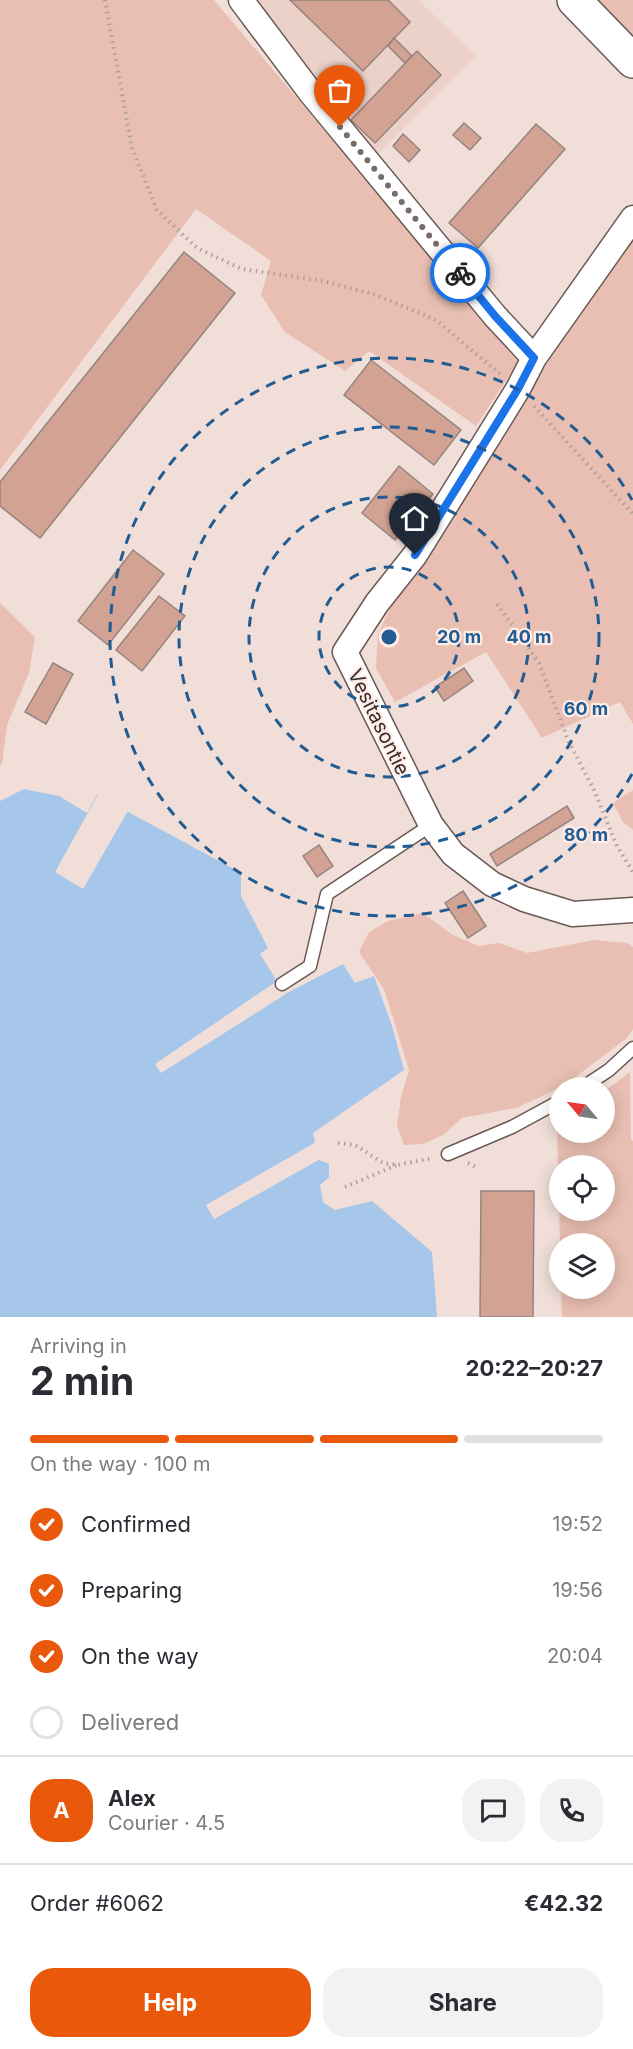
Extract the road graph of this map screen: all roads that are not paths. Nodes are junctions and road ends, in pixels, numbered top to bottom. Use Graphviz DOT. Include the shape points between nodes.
graph roads {
  1 [pos="241,0"];
  2 [pos="574,0"];
  3 [pos="633,61"];
  4 [pos="633,218"];
  5 [pos="534,358"];
  6 [pos="431,825"];
  7 [pos="633,910"];
  8 [pos="282,984"];
  9 [pos="633,1048"];
  10 [pos="598,1077"];
  11 [pos="549,1107"];
  12 [pos="448,1154"];
  1 -- 5 [label="street" via="311,93"];
  2 -- 3 [label="main road"];
  4 -- 5 [label="street, Vesitasontie"];
  5 -- 6 [label="street, Vesitasontie" via="415,555 345,652"];
  6 -- 7 [label="street, Vesitasontie" via="453,854 492,884 524,899 573,914"];
  6 -- 8 [label="lane" via="327,894 310,966"];
  9 -- 10 [label="lane"];
  11 -- 12 [label="lane"];
}
